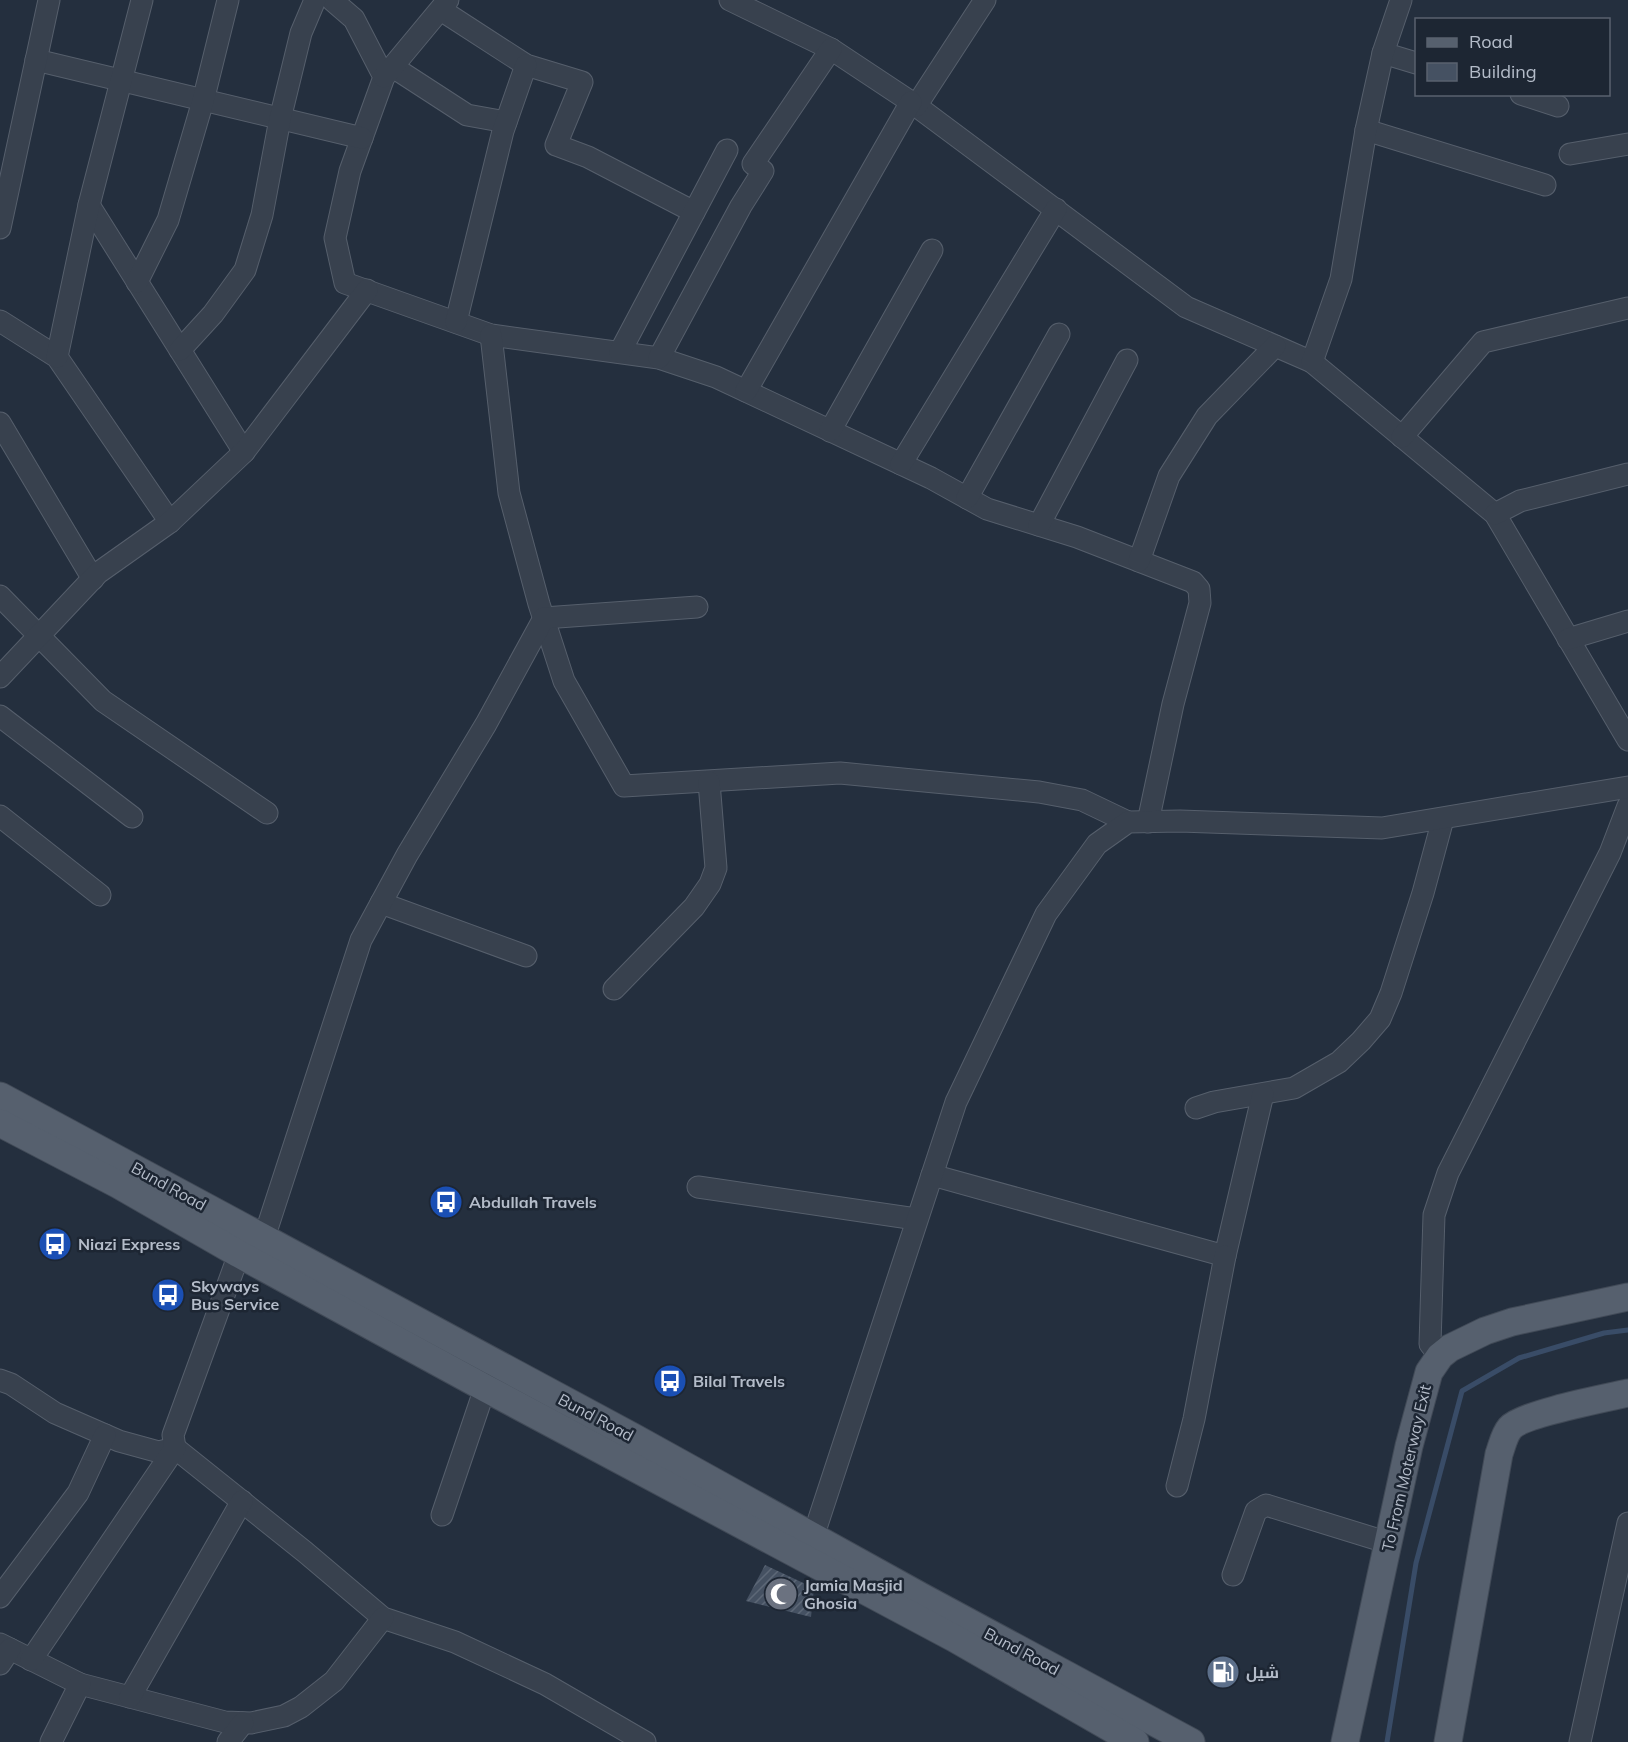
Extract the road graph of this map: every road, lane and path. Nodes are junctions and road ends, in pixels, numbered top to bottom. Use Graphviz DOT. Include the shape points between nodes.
graph roads {
  1 [pos="49,0"];
  2 [pos="142,0"];
  3 [pos="228,0"];
  4 [pos="315,0"];
  5 [pos="332,0"];
  6 [pos="730,0"];
  7 [pos="985,0"];
  8 [pos="1401,0"];
  9 [pos="444,5"];
  10 [pos="831,49"];
  11 [pos="1383,53"];
  12 [pos="36,60"];
  13 [pos="1415,63"];
  14 [pos="526,65"];
  15 [pos="388,72"];
  16 [pos="121,81"];
  17 [pos="1527,96"];
  18 [pos="203,100"];
  19 [pos="914,104"];
  20 [pos="1558,106"];
  21 [pos="280,118"];
  22 [pos="506,122"];
  23 [pos="1366,130"];
  24 [pos="362,138"];
  25 [pos="1628,144"];
  26 [pos="727,150"];
  27 [pos="1570,154"];
  28 [pos="1545,185"];
  29 [pos="89,205"];
  30 [pos="1056,209"];
  31 [pos="694,212"];
  32 [pos="0,228"];
  33 [pos="932,250"];
  34 [pos="137,282"];
  35 [pos="367,290"];
  36 [pos="1628,308"];
  37 [pos="0,321"];
  38 [pos="456,322"];
  39 [pos="491,334"];
  40 [pos="1059,334"];
  41 [pos="1275,346"];
  42 [pos="180,350"];
  43 [pos="620,352"];
  44 [pos="57,357"];
  45 [pos="659,358"];
  46 [pos="1127,360"];
  47 [pos="1312,362"];
  48 [pos="746,391"];
  49 [pos="0,423"];
  50 [pos="830,431"];
  51 [pos="1402,437"];
  52 [pos="244,452"];
  53 [pos="901,464"];
  54 [pos="1628,474"];
  55 [pos="967,498"];
  56 [pos="1495,514"];
  57 [pos="170,522"];
  58 [pos="1039,525"];
  59 [pos="1139,561"];
  60 [pos="93,579"];
  61 [pos="0,596"];
  62 [pos="697,607"];
  63 [pos="544,618"];
  64 [pos="1628,621"];
  65 [pos="39,635"];
  66 [pos="1568,639"];
  67 [pos="0,677"];
  68 [pos="0,716"];
  69 [pos="1628,740"];
  70 [pos="709,782"];
  71 [pos="1628,787"];
  72 [pos="1628,806"];
  73 [pos="267,813"];
  74 [pos="0,816"];
  75 [pos="132,817"];
  76 [pos="1443,819"];
  77 [pos="1138,822"];
  78 [pos="100,895"];
  79 [pos="381,903"];
  80 [pos="526,956"];
  81 [pos="614,989"];
  82 [pos="1263,1094"];
  83 [pos="0,1096"];
  84 [pos="1196,1108"];
  85 [pos="0,1123"];
  86 [pos="932,1175"];
  87 [pos="698,1188"];
  88 [pos="916,1218"];
  89 [pos="264,1238"];
  90 [pos="239,1254"];
  91 [pos="1225,1256"];
  92 [pos="1628,1297"];
  93 [pos="1440,1356"];
  94 [pos="0,1380"];
  95 [pos="485,1389"];
  96 [pos="1628,1393"];
  97 [pos="105,1435"];
  98 [pos="175,1448"];
  99 [pos="1177,1486"];
  100 [pos="242,1502"];
  101 [pos="442,1515"];
  102 [pos="1628,1523"];
  103 [pos="813,1537"];
  104 [pos="1389,1543"];
  105 [pos="1233,1575"];
  106 [pos="0,1597"];
  107 [pos="382,1618"];
  108 [pos="3,1653"];
  109 [pos="31,1660"];
  110 [pos="80,1684"];
  111 [pos="130,1697"];
  112 [pos="243,1723"];
  113 [pos="51,1742"];
  114 [pos="228,1742"];
  115 [pos="645,1742"];
  116 [pos="1135,1742"];
  117 [pos="1191,1742"];
  118 [pos="1345,1742"];
  119 [pos="1448,1742"];
  120 [pos="1580,1742"];
  1 -- 12 [label="street"];
  2 -- 16 [label="street"];
  3 -- 18 [label="street"];
  4 -- 21 [label="street" via="301,33"];
  5 -- 15 [label="street" via="354,19"];
  6 -- 10 [label="street"];
  7 -- 19 [label="street"];
  8 -- 11 [label="street"];
  9 -- 14 [label="street"];
  9 -- 15 [label="street"];
  10 -- 19 [label="street"];
  10 -- 45 [label="street" via="753,164 763,171"];
  11 -- 13 [label="street"];
  11 -- 23 [label="street"];
  12 -- 16 [label="street"];
  12 -- 32 [label="street"];
  14 -- 22 [label="street"];
  14 -- 31 [label="street" via="582,82 556,144"];
  15 -- 22 [label="street" via="467,114"];
  15 -- 24 [label="street"];
  16 -- 18 [label="street"];
  16 -- 29 [label="street"];
  17 -- 20 [label="street"];
  18 -- 21 [label="street"];
  18 -- 34 [label="street" via="168,220"];
  19 -- 30 [label="street"];
  19 -- 48 [label="street"];
  21 -- 24 [label="street"];
  21 -- 42 [label="street" via="262,215 245,270"];
  22 -- 38 [label="street"];
  23 -- 28 [label="street"];
  23 -- 47 [label="street" via="1341,279"];
  24 -- 35 [label="street" via="335,238 345,283"];
  25 -- 27 [label="street"];
  26 -- 31 [label="street"];
  29 -- 34 [label="street"];
  29 -- 44 [label="street"];
  30 -- 41 [label="street" via="1186,307"];
  30 -- 53 [label="street"];
  31 -- 43 [label="street"];
  33 -- 50 [label="street"];
  34 -- 42 [label="street"];
  35 -- 38 [label="street"];
  35 -- 52 [label="street"];
  36 -- 51 [label="street" via="1483,342"];
  37 -- 44 [label="street"];
  38 -- 39 [label="street"];
  39 -- 43 [label="street"];
  39 -- 63 [label="street" via="509,492"];
  40 -- 55 [label="street"];
  41 -- 47 [label="street"];
  41 -- 59 [label="street" via="1208,416 1169,476"];
  42 -- 52 [label="street"];
  43 -- 45 [label="street"];
  44 -- 57 [label="street"];
  45 -- 48 [label="street"];
  46 -- 58 [label="street"];
  47 -- 51 [label="street"];
  48 -- 50 [label="street"];
  49 -- 60 [label="street"];
  50 -- 53 [label="street"];
  51 -- 56 [label="street"];
  52 -- 57 [label="street"];
  53 -- 55 [label="street"];
  54 -- 56 [label="street" via="1520,501"];
  55 -- 58 [label="street" via="987,509"];
  56 -- 66 [label="street"];
  57 -- 60 [label="street"];
  58 -- 59 [label="street"];
  59 -- 77 [label="street" via="1193,582 1199,589 1200,603"];
  60 -- 65 [label="street"];
  61 -- 65 [label="street"];
  62 -- 63 [label="street"];
  63 -- 70 [label="street" via="564,681 624,786"];
  63 -- 79 [label="street"];
  64 -- 66 [label="street"];
  65 -- 67 [label="street"];
  65 -- 73 [label="street" via="103,700"];
  66 -- 69 [label="street"];
  68 -- 75 [label="street"];
  70 -- 77 [label="street" via="840,773 1082,800"];
  70 -- 81 [label="street" via="716,868 710,884 694,907"];
  71 -- 76 [label="street"];
  72 -- 93 [label="street" via="1610,853 1448,1173 1434,1215 1432,1251 1430,1344"];
  74 -- 78 [label="street"];
  76 -- 77 [label="street" via="1382,828"];
  76 -- 82 [label="street" via="1400,966 1380,1019 1339,1062 1294,1088"];
  77 -- 86 [label="street" via="1097,844 1046,914 956,1102"];
  79 -- 80 [label="street"];
  79 -- 89 [label="street" via="361,940"];
  82 -- 84 [label="street"];
  82 -- 91 [label="street"];
  83 -- 89 [label="main road, Bund Road"];
  85 -- 90 [label="main road, Bund Road"];
  86 -- 88 [label="street"];
  86 -- 91 [label="street"];
  87 -- 88 [label="street"];
  88 -- 103 [label="street"];
  89 -- 103 [label="main road, Bund Road"];
  90 -- 95 [label="main road, Bund Road"];
  90 -- 98 [label="street" via="173,1436"];
  91 -- 99 [label="street"];
  92 -- 93 [label="main road" via="1512,1322 1464,1340"];
  93 -- 104 [label="main road, To From Moterway Exit" via="1430,1372 1419,1406"];
  94 -- 97 [label="street" via="55,1413"];
  95 -- 101 [label="street"];
  95 -- 116 [label="main road, Bund Road" via="954,1638"];
  96 -- 119 [label="main road" via="1531,1418 1510,1428 1499,1454"];
  97 -- 98 [label="street" via="159,1452"];
  97 -- 106 [label="street" via="78,1493"];
  98 -- 100 [label="street"];
  98 -- 109 [label="street"];
  100 -- 107 [label="street"];
  100 -- 111 [label="street"];
  102 -- 120 [label="street"];
  103 -- 117 [label="main road, Bund Road"];
  104 -- 105 [label="street" via="1266,1505 1256,1511"];
  104 -- 118 [label="main road, To From Moterway Exit"];
  107 -- 112 [label="street" via="334,1681 302,1707 284,1716"];
  107 -- 115 [label="street" via="455,1642 545,1684"];
  108 -- 109 [label="street"];
  109 -- 110 [label="street"];
  110 -- 111 [label="street"];
  110 -- 113 [label="street"];
  111 -- 112 [label="street" via="225,1722"];
  112 -- 114 [label="street"];
}
